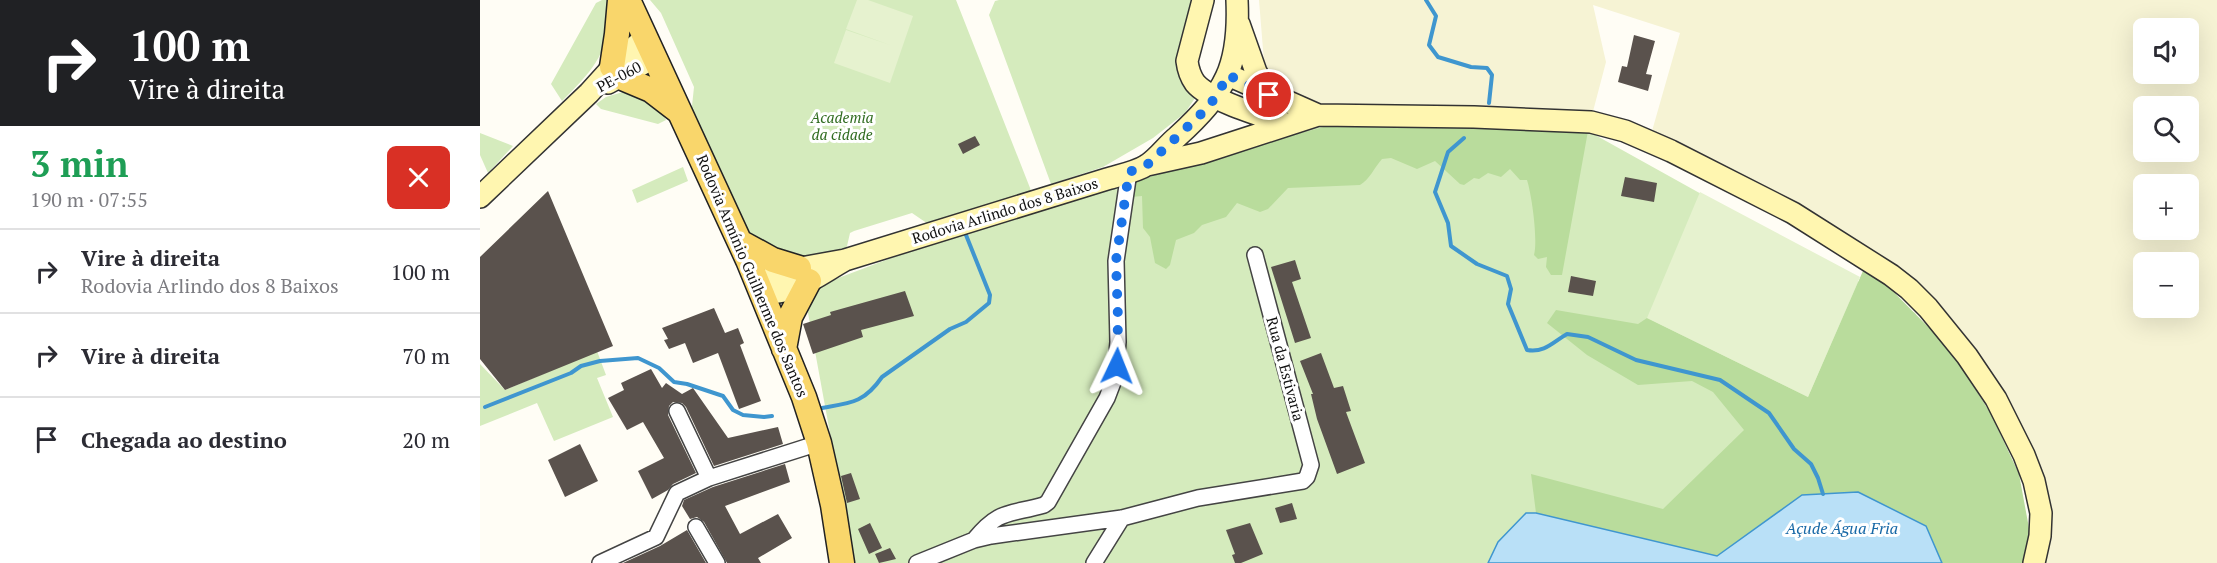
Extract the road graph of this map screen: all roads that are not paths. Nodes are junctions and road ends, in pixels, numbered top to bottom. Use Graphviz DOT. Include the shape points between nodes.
graph roads {
  1 [pos="620,0"];
  2 [pos="628,0"];
  3 [pos="1203,0"];
  4 [pos="1237,10"];
  5 [pos="651,47"];
  6 [pos="616,72"];
  7 [pos="1228,75"];
  8 [pos="1269,95"];
  9 [pos="1216,97"];
  10 [pos="682,114"];
  11 [pos="1318,115"];
  12 [pos="1286,124"];
  13 [pos="1138,169"];
  14 [pos="480,197"];
  15 [pos="740,242"];
  16 [pos="1255,255"];
  17 [pos="804,274"];
  18 [pos="761,292"];
  19 [pos="784,349"];
  20 [pos="677,411"];
  21 [pos="819,443"];
  22 [pos="709,478"];
  23 [pos="1122,518"];
  24 [pos="696,527"];
  25 [pos="974,540"];
  26 [pos="618,559"];
  27 [pos="600,563"];
  28 [pos="717,563"];
  29 [pos="842,563"];
  30 [pos="917,563"];
  31 [pos="1094,563"];
  32 [pos="2034,563"];
  1 -- 6 [label="main road"];
  2 -- 5 [label="main road, Rodovia Armínio Guilherme dos Santos / PE-060"];
  3 -- 9 [label="main road" via="1188,70 1199,86"];
  4 -- 7 [label="main road, Rodovia Arlindo dos 8 Baixos"];
  4 -- 8 [label="main road" via="1256,72"];
  5 -- 6 [label="main road, PE-060 / PE-060"];
  5 -- 10 [label="main road, Rodovia Armínio Guilherme dos Santos / PE-060"];
  6 -- 10 [label="main road" via="651,90"];
  6 -- 14 [label="main road, PE-060 / PE-060"];
  7 -- 8 [label="main road"];
  7 -- 9 [label="main road, Rodovia Arlindo dos 8 Baixos"];
  8 -- 11 [label="main road"];
  9 -- 12 [label="main road"];
  9 -- 13 [label="main road, Rodovia Arlindo dos 8 Baixos"];
  10 -- 15 [label="main road, Rodovia Armínio Guilherme dos Santos / PE-060"];
  11 -- 12 [label="main road"];
  11 -- 32 [label="main road" via="1591,122 1625,131 1671,151 1793,213 1867,258 1928,308 1996,399 2034,481 2041,513"];
  12 -- 13 [label="main road" via="1201,153"];
  13 -- 17 [label="main road, Rodovia Arlindo dos 8 Baixos"];
  13 -- 25 [label="street" via="1116,261 1117,366 1107,398 1048,502 998,517"];
  15 -- 17 [label="main road"];
  15 -- 18 [label="main road, Rodovia Armínio Guilherme dos Santos / PE-060"];
  16 -- 23 [label="street, Rua da Estivaria" via="1311,465 1307,477 1303,481 1198,498"];
  17 -- 18 [label="main road, Rodovia Arlindo dos 8 Baixos" via="785,292"];
  17 -- 19 [label="main road"];
  18 -- 19 [label="main road, Rodovia Armínio Guilherme dos Santos / PE-060"];
  19 -- 21 [label="main road, Rodovia Armínio Guilherme dos Santos / PE-060"];
  20 -- 22 [label="street"];
  21 -- 22 [label="street"];
  21 -- 29 [label="main road, Rodovia Armínio Guilherme dos Santos / PE-060"];
  22 -- 26 [label="street" via="677,493 656,537"];
  23 -- 25 [label="street"];
  23 -- 31 [label="street"];
  24 -- 28 [label="street"];
  25 -- 30 [label="street"];
  26 -- 27 [label="street"];
}
